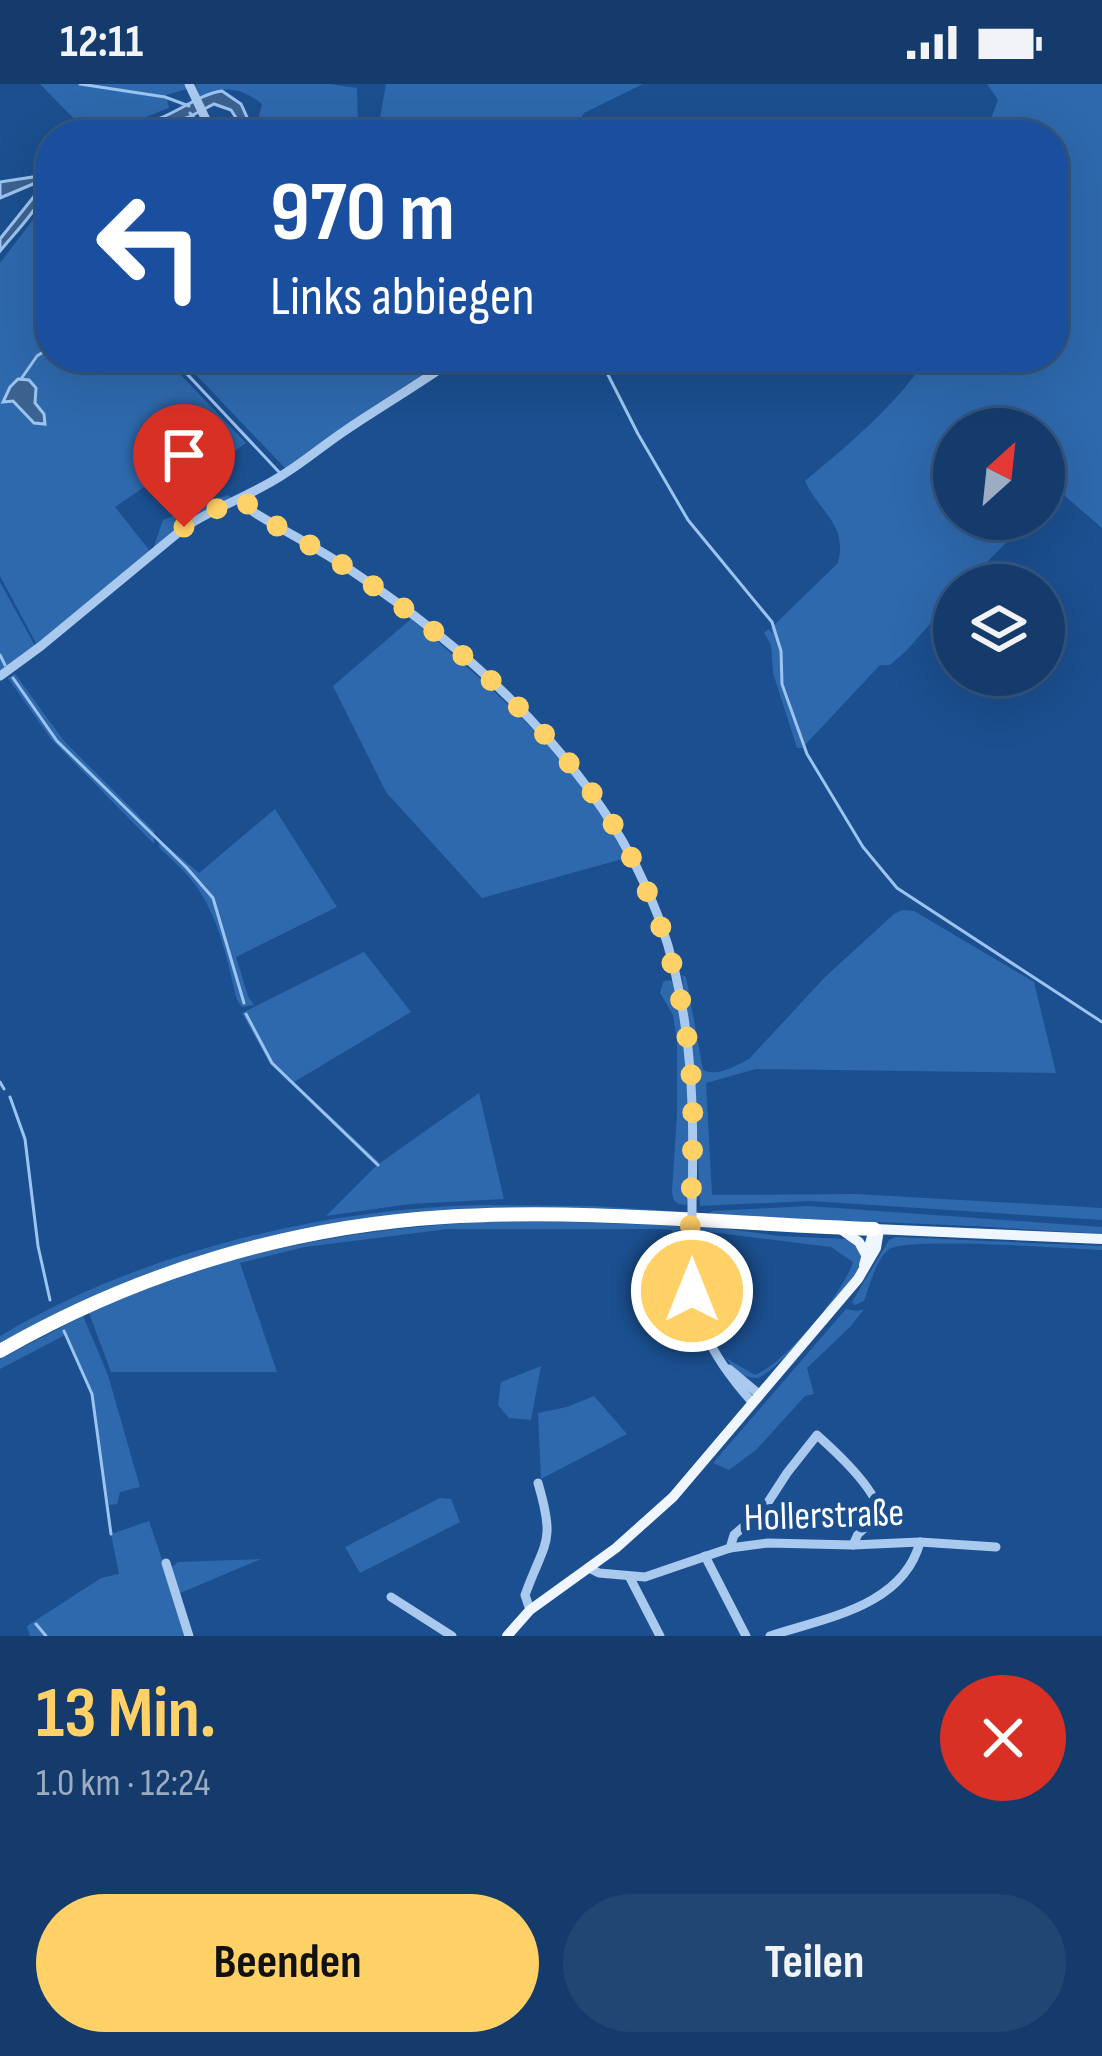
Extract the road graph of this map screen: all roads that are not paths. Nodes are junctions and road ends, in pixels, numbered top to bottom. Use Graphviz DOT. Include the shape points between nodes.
graph roads {
  1 [pos="191,88"];
  2 [pos="206,120"];
  3 [pos="434,372"];
  4 [pos="245,497"];
  5 [pos="0,676"];
  6 [pos="839,1228"];
  7 [pos="876,1230"];
  8 [pos="1102,1239"];
  9 [pos="866,1256"];
  10 [pos="859,1279"];
  11 [pos="0,1351"];
  12 [pos="720,1362"];
  13 [pos="776,1377"];
  14 [pos="743,1379"];
  15 [pos="757,1399"];
  16 [pos="538,1483"];
  17 [pos="920,1542"];
  18 [pos="853,1545"];
  19 [pos="996,1546"];
  20 [pos="730,1548"];
  21 [pos="705,1556"];
  22 [pos="166,1563"];
  23 [pos="589,1568"];
  24 [pos="629,1576"];
  25 [pos="391,1597"];
  26 [pos="530,1610"];
  27 [pos="189,1636"];
  28 [pos="452,1636"];
  29 [pos="507,1636"];
  30 [pos="660,1636"];
  31 [pos="746,1636"];
  32 [pos="770,1636"];
  1 -- 2 [label="street"];
  3 -- 4 [label="street"];
  4 -- 5 [label="street" via="184,527"];
  4 -- 12 [label="street, bridge" via="255,513 386,595 477,670 560,754 616,830 675,970 691,1066 690,1270 696,1309"];
  6 -- 7 [label="highway"];
  6 -- 9 [label="main road"];
  6 -- 11 [label="highway" via="520,1215 374,1224 162,1275"];
  7 -- 8 [label="main road"];
  7 -- 9 [label="main road"];
  7 -- 10 [label="main road"];
  9 -- 10 [label="main road"];
  10 -- 13 [label="main road"];
  12 -- 14 [label="street"];
  12 -- 15 [label="street"];
  13 -- 14 [label="street"];
  13 -- 15 [label="main road"];
  14 -- 15 [label="street"];
  15 -- 23 [label="main road" via="659,1512"];
  16 -- 26 [label="street" via="548,1534 526,1595"];
  17 -- 18 [label="street, Hollerstraße"];
  17 -- 19 [label="street, Hollerstraße"];
  17 -- 32 [label="street" via="903,1574 868,1602"];
  18 -- 20 [label="street, Hollerstraße"];
  18 -- 20 [label="street" via="879,1504 817,1435"];
  20 -- 21 [label="street, Hollerstraße"];
  21 -- 24 [label="street, Hollerstraße"];
  21 -- 31 [label="street"];
  22 -- 27 [label="street"];
  23 -- 24 [label="street, Hollerstraße"];
  23 -- 26 [label="main road"];
  24 -- 30 [label="street"];
  25 -- 28 [label="street"];
  26 -- 29 [label="main road"];
}
